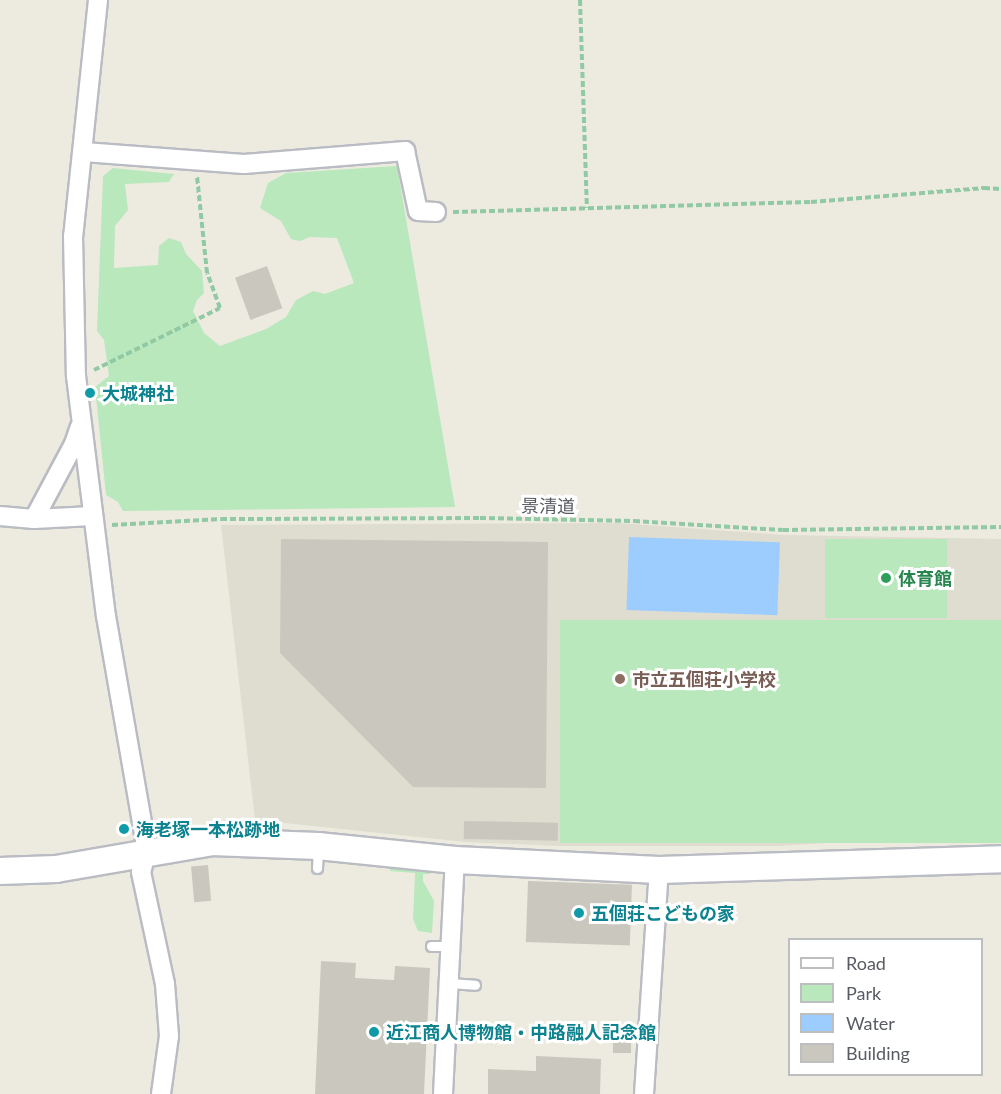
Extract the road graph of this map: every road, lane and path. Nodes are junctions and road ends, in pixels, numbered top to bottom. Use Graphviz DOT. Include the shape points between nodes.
graph roads {
  1 [pos="98,0"];
  2 [pos="580,0"];
  3 [pos="84,152"];
  4 [pos="196,160"];
  5 [pos="1001,189"];
  6 [pos="587,208"];
  7 [pos="436,212"];
  8 [pos="76,376"];
  9 [pos="81,424"];
  10 [pos="0,516"];
  11 [pos="34,519"];
  12 [pos="93,521"];
  13 [pos="1001,527"];
  14 [pos="147,851"];
  15 [pos="1001,859"];
  16 [pos="455,860"];
  17 [pos="659,870"];
  18 [pos="0,871"];
  19 [pos="431,946"];
  20 [pos="449,946"];
  21 [pos="449,983"];
  22 [pos="475,986"];
  23 [pos="161,1094"];
  24 [pos="443,1094"];
  25 [pos="644,1094"];
  1 -- 3 [label="street"];
  2 -- 6 [label="path"];
  3 -- 4 [label="street"];
  3 -- 8 [label="street" via="73,236"];
  4 -- 7 [label="street" via="244,164 405,151 418,211"];
  4 -- 8 [label="path" via="207,273 220,308"];
  5 -- 6 [label="path" via="811,202"];
  6 -- 7 [label="path"];
  8 -- 9 [label="street"];
  9 -- 11 [label="street"];
  9 -- 12 [label="street"];
  10 -- 11 [label="street"];
  11 -- 12 [label="street"];
  12 -- 13 [label="path, 景清道" via="480,518 634,521 783,530"];
  12 -- 14 [label="street"];
  14 -- 16 [label="street" via="212,842 317,857"];
  14 -- 18 [label="street" via="56,868"];
  14 -- 23 [label="street" via="141,872 165,984 169,1035"];
  15 -- 17 [label="street"];
  16 -- 17 [label="street"];
  16 -- 20 [label="street"];
  17 -- 25 [label="street"];
  19 -- 20 [label="lane"];
  20 -- 21 [label="street"];
  21 -- 22 [label="lane"];
  21 -- 24 [label="street"];
}
